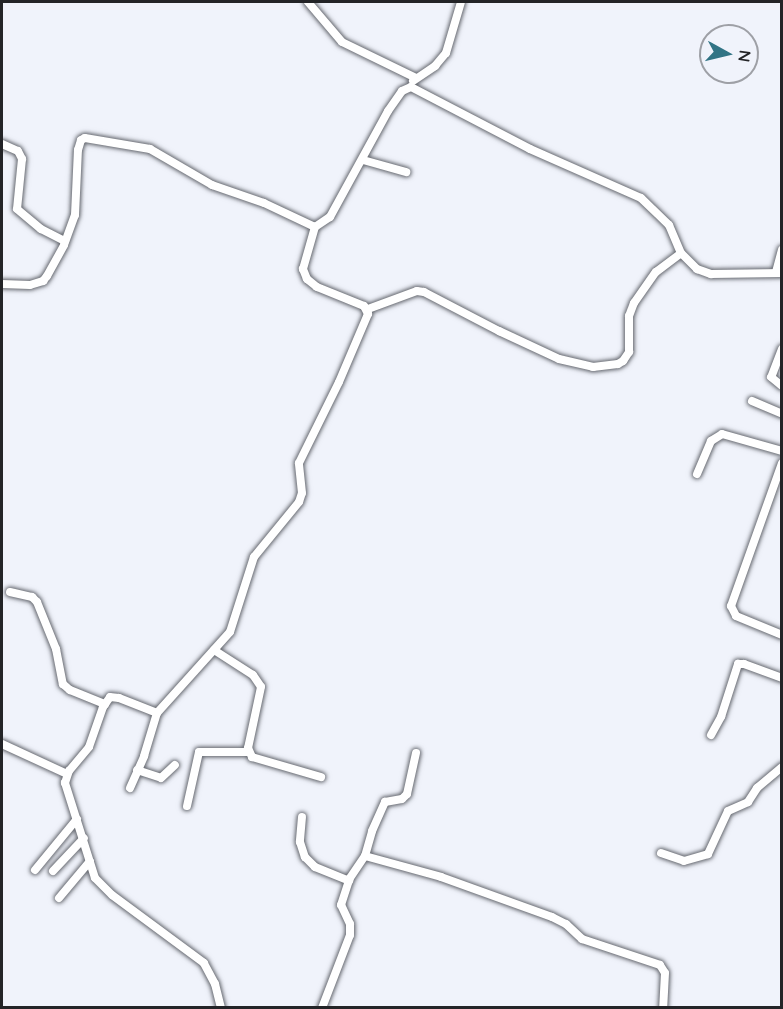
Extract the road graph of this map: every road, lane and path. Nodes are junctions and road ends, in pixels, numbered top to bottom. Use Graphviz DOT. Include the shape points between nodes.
graph roads {
  1 [pos="308,2"];
  2 [pos="461,2"];
  3 [pos="416,78"];
  4 [pos="406,88"];
  5 [pos="2,144"];
  6 [pos="363,160"];
  7 [pos="406,172"];
  8 [pos="315,227"];
  9 [pos="65,241"];
  10 [pos="782,250"];
  11 [pos="681,253"];
  12 [pos="779,272"];
  13 [pos="2,284"];
  14 [pos="368,309"];
  15 [pos="782,349"];
  16 [pos="782,386"];
  17 [pos="752,401"];
  18 [pos="782,414"];
  19 [pos="782,451"];
  20 [pos="782,463"];
  21 [pos="697,474"];
  22 [pos="10,592"];
  23 [pos="782,635"];
  24 [pos="214,650"];
  25 [pos="782,678"];
  26 [pos="105,704"];
  27 [pos="157,713"];
  28 [pos="711,735"];
  29 [pos="2,744"];
  30 [pos="249,752"];
  31 [pos="416,753"];
  32 [pos="175,765"];
  33 [pos="782,767"];
  34 [pos="137,770"];
  35 [pos="67,774"];
  36 [pos="321,777"];
  37 [pos="130,788"];
  38 [pos="187,806"];
  39 [pos="302,817"];
  40 [pos="76,819"];
  41 [pos="84,838"];
  42 [pos="661,854"];
  43 [pos="365,856"];
  44 [pos="90,861"];
  45 [pos="35,870"];
  46 [pos="53,871"];
  47 [pos="349,881"];
  48 [pos="59,898"];
  49 [pos="220,1008"];
  50 [pos="322,1008"];
  51 [pos="663,1008"];
  1 -- 3 [label="street" via="342,42"];
  2 -- 3 [label="street" via="446,53"];
  3 -- 4 [label="street"];
  4 -- 6 [label="street" via="388,111"];
  4 -- 11 [label="street" via="641,198 669,225"];
  5 -- 9 [label="street" via="18,151 22,159 17,209 41,229"];
  6 -- 7 [label="street"];
  6 -- 8 [label="street" via="330,217"];
  8 -- 9 [label="street" via="212,185 150,149 85,138 79,144 76,204"];
  8 -- 14 [label="street" via="303,269 307,279"];
  9 -- 13 [label="street" via="43,281 30,285"];
  10 -- 12 [label="street"];
  11 -- 12 [label="street" via="697,269 711,274"];
  11 -- 14 [label="street" via="656,272 634,303 629,316 629,352 618,364 593,367 559,358 424,291"];
  14 -- 24 [label="street" via="339,382 298,463 302,493 299,502 254,557 232,628"];
  15 -- 16 [label="street" via="771,377"];
  17 -- 18 [label="street"];
  19 -- 21 [label="street" via="722,434 711,441"];
  20 -- 23 [label="street" via="731,606 736,615"];
  22 -- 26 [label="street" via="37,602 66,688"];
  24 -- 27 [label="street"];
  24 -- 30 [label="street" via="253,675 261,687"];
  25 -- 28 [label="street" via="738,664"];
  26 -- 27 [label="street" via="114,696"];
  26 -- 35 [label="street" via="89,747"];
  27 -- 34 [label="street"];
  29 -- 35 [label="street"];
  30 -- 36 [label="street" via="257,760"];
  30 -- 38 [label="street" via="199,752"];
  31 -- 43 [label="street" via="406,794 402,799 385,802"];
  32 -- 34 [label="street" via="161,778"];
  33 -- 42 [label="street" via="757,788 748,802 728,811 708,854 684,861"];
  34 -- 37 [label="street"];
  35 -- 40 [label="street" via="64,783"];
  39 -- 47 [label="street" via="300,842 305,857 315,867"];
  40 -- 41 [label="street"];
  40 -- 45 [label="street"];
  41 -- 44 [label="street"];
  41 -- 46 [label="street"];
  43 -- 47 [label="street"];
  43 -- 51 [label="street" via="441,877 552,916 582,939 660,965 665,973"];
  44 -- 48 [label="street"];
  44 -- 49 [label="street" via="95,878 112,895 204,963 215,984"];
  47 -- 50 [label="street" via="341,909 350,924 350,935"];
}
